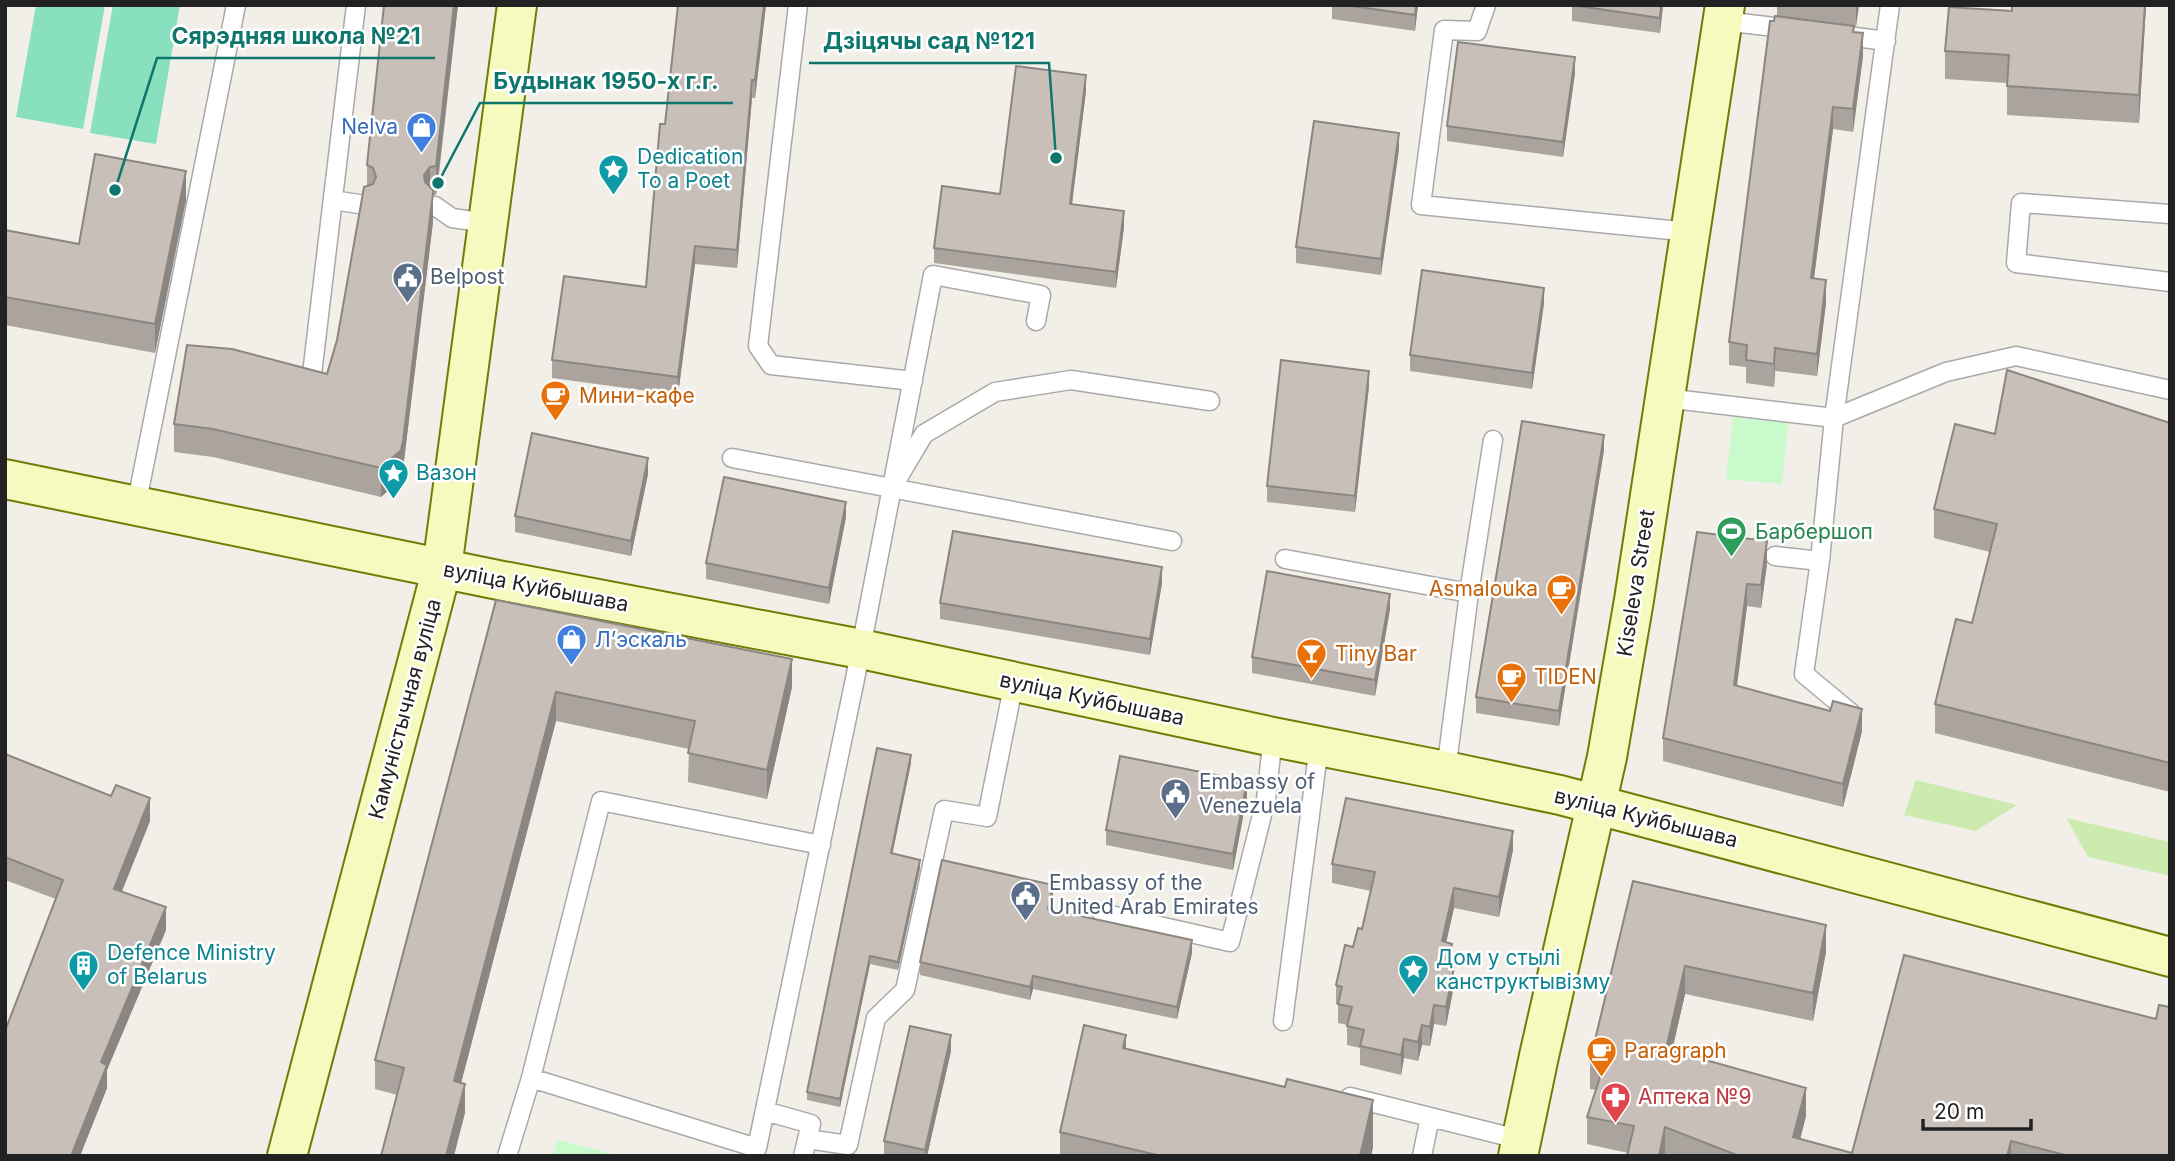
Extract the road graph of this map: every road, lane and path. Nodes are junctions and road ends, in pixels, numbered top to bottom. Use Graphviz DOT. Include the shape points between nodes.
graph roads {
  1 [pos="236,5"];
  2 [pos="356,5"];
  3 [pos="517,5"];
  4 [pos="798,5"];
  5 [pos="1486,5"];
  6 [pos="1890,5"];
  7 [pos="1724,13"];
  8 [pos="1885,41"];
  9 [pos="333,200"];
  10 [pos="365,205"];
  11 [pos="435,206"];
  12 [pos="2170,214"];
  13 [pos="487,223"];
  14 [pos="1690,232"];
  15 [pos="2170,282"];
  16 [pos="1036,321"];
  17 [pos="312,374"];
  18 [pos="913,381"];
  19 [pos="2170,390"];
  20 [pos="1665,398"];
  21 [pos="1210,401"];
  22 [pos="1834,418"];
  23 [pos="1493,440"];
  24 [pos="732,458"];
  25 [pos="5,479"];
  26 [pos="892,488"];
  27 [pos="136,506"];
  28 [pos="1172,541"];
  29 [pos="1775,556"];
  30 [pos="1284,559"];
  31 [pos="1820,561"];
  32 [pos="442,568"];
  33 [pos="1469,593"];
  34 [pos="861,649"];
  35 [pos="1014,682"];
  36 [pos="1851,713"];
  37 [pos="1273,737"];
  38 [pos="1319,746"];
  39 [pos="1446,771"];
  40 [pos="1598,804"];
  41 [pos="821,845"];
  42 [pos="1102,913"];
  43 [pos="2170,957"];
  44 [pos="1283,1021"];
  45 [pos="531,1078"];
  46 [pos="1329,1092"];
  47 [pos="765,1111"];
  48 [pos="1430,1117"];
  49 [pos="805,1147"];
  50 [pos="1520,1152"];
  51 [pos="287,1156"];
  52 [pos="507,1156"];
  53 [pos="1422,1156"];
  1 -- 27 [label="lane"];
  2 -- 9 [label="lane"];
  3 -- 13 [label="street, Камуністычная вуліца"];
  4 -- 18 [label="lane" via="758,346 771,365"];
  5 -- 14 [label="lane" via="1477,31 1444,30 1421,205"];
  6 -- 8 [label="lane"];
  7 -- 8 [label="lane"];
  7 -- 14 [label="street, Kiseleva Street"];
  8 -- 22 [label="lane"];
  9 -- 10 [label="lane"];
  9 -- 17 [label="lane"];
  11 -- 13 [label="lane" via="452,218"];
  12 -- 15 [label="lane" via="2021,203 2016,263"];
  13 -- 32 [label="street, Камуністычная вуліца"];
  14 -- 20 [label="street, Kiseleva Street"];
  16 -- 18 [label="lane" via="1041,295 933,275"];
  18 -- 26 [label="lane"];
  19 -- 22 [label="lane" via="2016,356 1946,372"];
  20 -- 22 [label="lane"];
  20 -- 40 [label="street, Kiseleva Street"];
  21 -- 26 [label="lane" via="1071,380 995,392 924,433"];
  22 -- 31 [label="lane"];
  23 -- 33 [label="lane"];
  24 -- 26 [label="lane"];
  25 -- 27 [label="street, вуліца Куйбышава"];
  26 -- 28 [label="lane"];
  26 -- 34 [label="lane"];
  27 -- 32 [label="street, вуліца Куйбышава"];
  29 -- 31 [label="lane"];
  30 -- 33 [label="lane"];
  31 -- 36 [label="lane" via="1804,674"];
  32 -- 34 [label="street, вуліца Куйбышава"];
  32 -- 51 [label="street, Камуністычная вуліца"];
  33 -- 39 [label="lane"];
  34 -- 35 [label="street, вуліца Куйбышава"];
  34 -- 41 [label="lane"];
  35 -- 37 [label="street, вуліца Куйбышава"];
  35 -- 49 [label="lane" via="987,817 944,810 905,990 876,1018 848,1145"];
  37 -- 38 [label="street, вуліца Куйбышава"];
  37 -- 42 [label="lane" via="1266,799 1230,942"];
  38 -- 39 [label="street, вуліца Куйбышава"];
  38 -- 44 [label="lane"];
  39 -- 40 [label="street, вуліца Куйбышава"];
  40 -- 43 [label="street, вуліца Куйбышава"];
  40 -- 50 [label="street, Kiseleva Street"];
  41 -- 45 [label="lane" via="601,801"];
  41 -- 47 [label="lane"];
  45 -- 47 [label="lane" via="757,1148"];
  45 -- 52 [label="lane"];
  46 -- 48 [label="lane"];
  47 -- 49 [label="lane" via="811,1124"];
  48 -- 50 [label="lane"];
  48 -- 53 [label="lane"];
}
